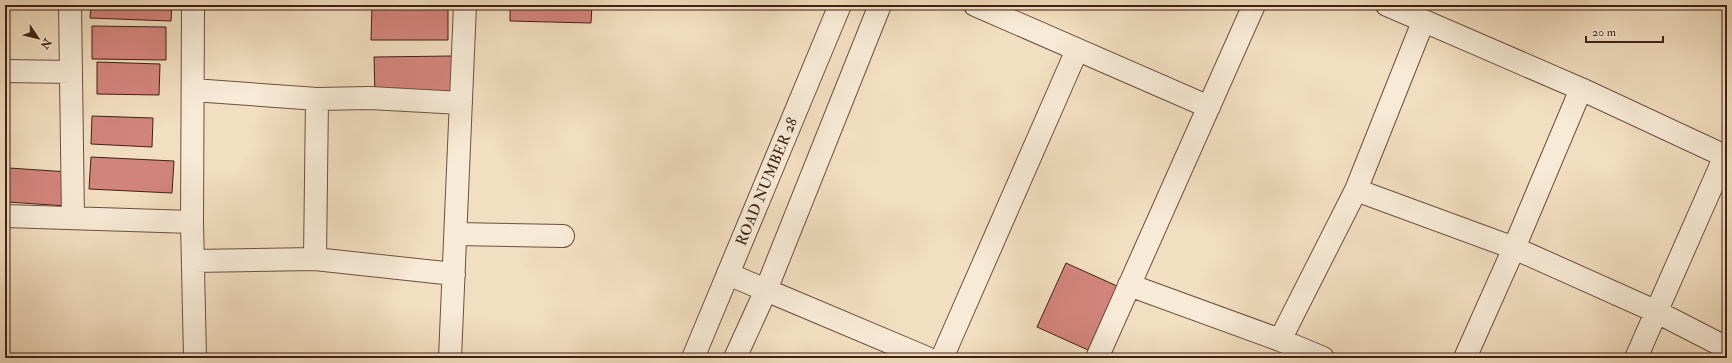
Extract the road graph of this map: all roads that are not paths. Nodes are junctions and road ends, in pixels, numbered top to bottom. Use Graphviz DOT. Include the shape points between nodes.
graph roads {
  1 [pos="70,5"];
  2 [pos="193,5"];
  3 [pos="465,5"];
  4 [pos="840,5"];
  5 [pos="880,5"];
  6 [pos="975,5"];
  7 [pos="1254,5"];
  8 [pos="1387,5"];
  9 [pos="1423,22"];
  10 [pos="1077,50"];
  11 [pos="5,71"];
  12 [pos="71,72"];
  13 [pos="1581,89"];
  14 [pos="193,90"];
  15 [pos="317,99"];
  16 [pos="461,102"];
  17 [pos="1209,107"];
  18 [pos="1726,157"];
  19 [pos="1356,190"];
  20 [pos="5,216"];
  21 [pos="73,218"];
  22 [pos="192,222"];
  23 [pos="456,234"];
  24 [pos="563,236"];
  25 [pos="1514,248"];
  26 [pos="315,259"];
  27 [pos="193,261"];
  28 [pos="454,274"];
  29 [pos="728,274"];
  30 [pos="1129,285"];
  31 [pos="766,290"];
  32 [pos="1657,312"];
  33 [pos="1280,340"];
  34 [pos="1727,348"];
  35 [pos="195,358"];
  36 [pos="450,358"];
  37 [pos="693,358"];
  38 [pos="735,358"];
  39 [pos="927,358"];
  40 [pos="942,358"];
  41 [pos="1097,358"];
  42 [pos="1323,358"];
  43 [pos="1465,358"];
  44 [pos="1636,358"];
  1 -- 12 [label="street"];
  2 -- 14 [label="street"];
  3 -- 16 [label="street"];
  4 -- 29 [label="street, ROAD NUMBER 28"];
  5 -- 31 [label="street"];
  6 -- 10 [label="street"];
  7 -- 17 [label="street"];
  8 -- 9 [label="street"];
  9 -- 13 [label="street"];
  9 -- 19 [label="street"];
  10 -- 17 [label="street"];
  10 -- 40 [label="street"];
  11 -- 12 [label="street"];
  12 -- 21 [label="street"];
  13 -- 18 [label="street"];
  13 -- 25 [label="street"];
  14 -- 15 [label="street"];
  14 -- 22 [label="street"];
  15 -- 16 [label="street" via="370,98"];
  15 -- 26 [label="street"];
  16 -- 23 [label="street"];
  17 -- 30 [label="street"];
  18 -- 32 [label="street"];
  19 -- 25 [label="street"];
  19 -- 33 [label="street"];
  20 -- 21 [label="street"];
  21 -- 22 [label="street"];
  22 -- 27 [label="street"];
  23 -- 24 [label="street"];
  23 -- 28 [label="street"];
  25 -- 32 [label="street"];
  25 -- 43 [label="street"];
  26 -- 27 [label="street"];
  26 -- 28 [label="street"];
  27 -- 35 [label="street"];
  28 -- 36 [label="street"];
  29 -- 31 [label="street"];
  29 -- 37 [label="street, ROAD NUMBER 28"];
  30 -- 33 [label="street"];
  30 -- 41 [label="street"];
  31 -- 38 [label="street"];
  31 -- 39 [label="street"];
  32 -- 34 [label="street"];
  32 -- 44 [label="street"];
  33 -- 42 [label="street"];
}
